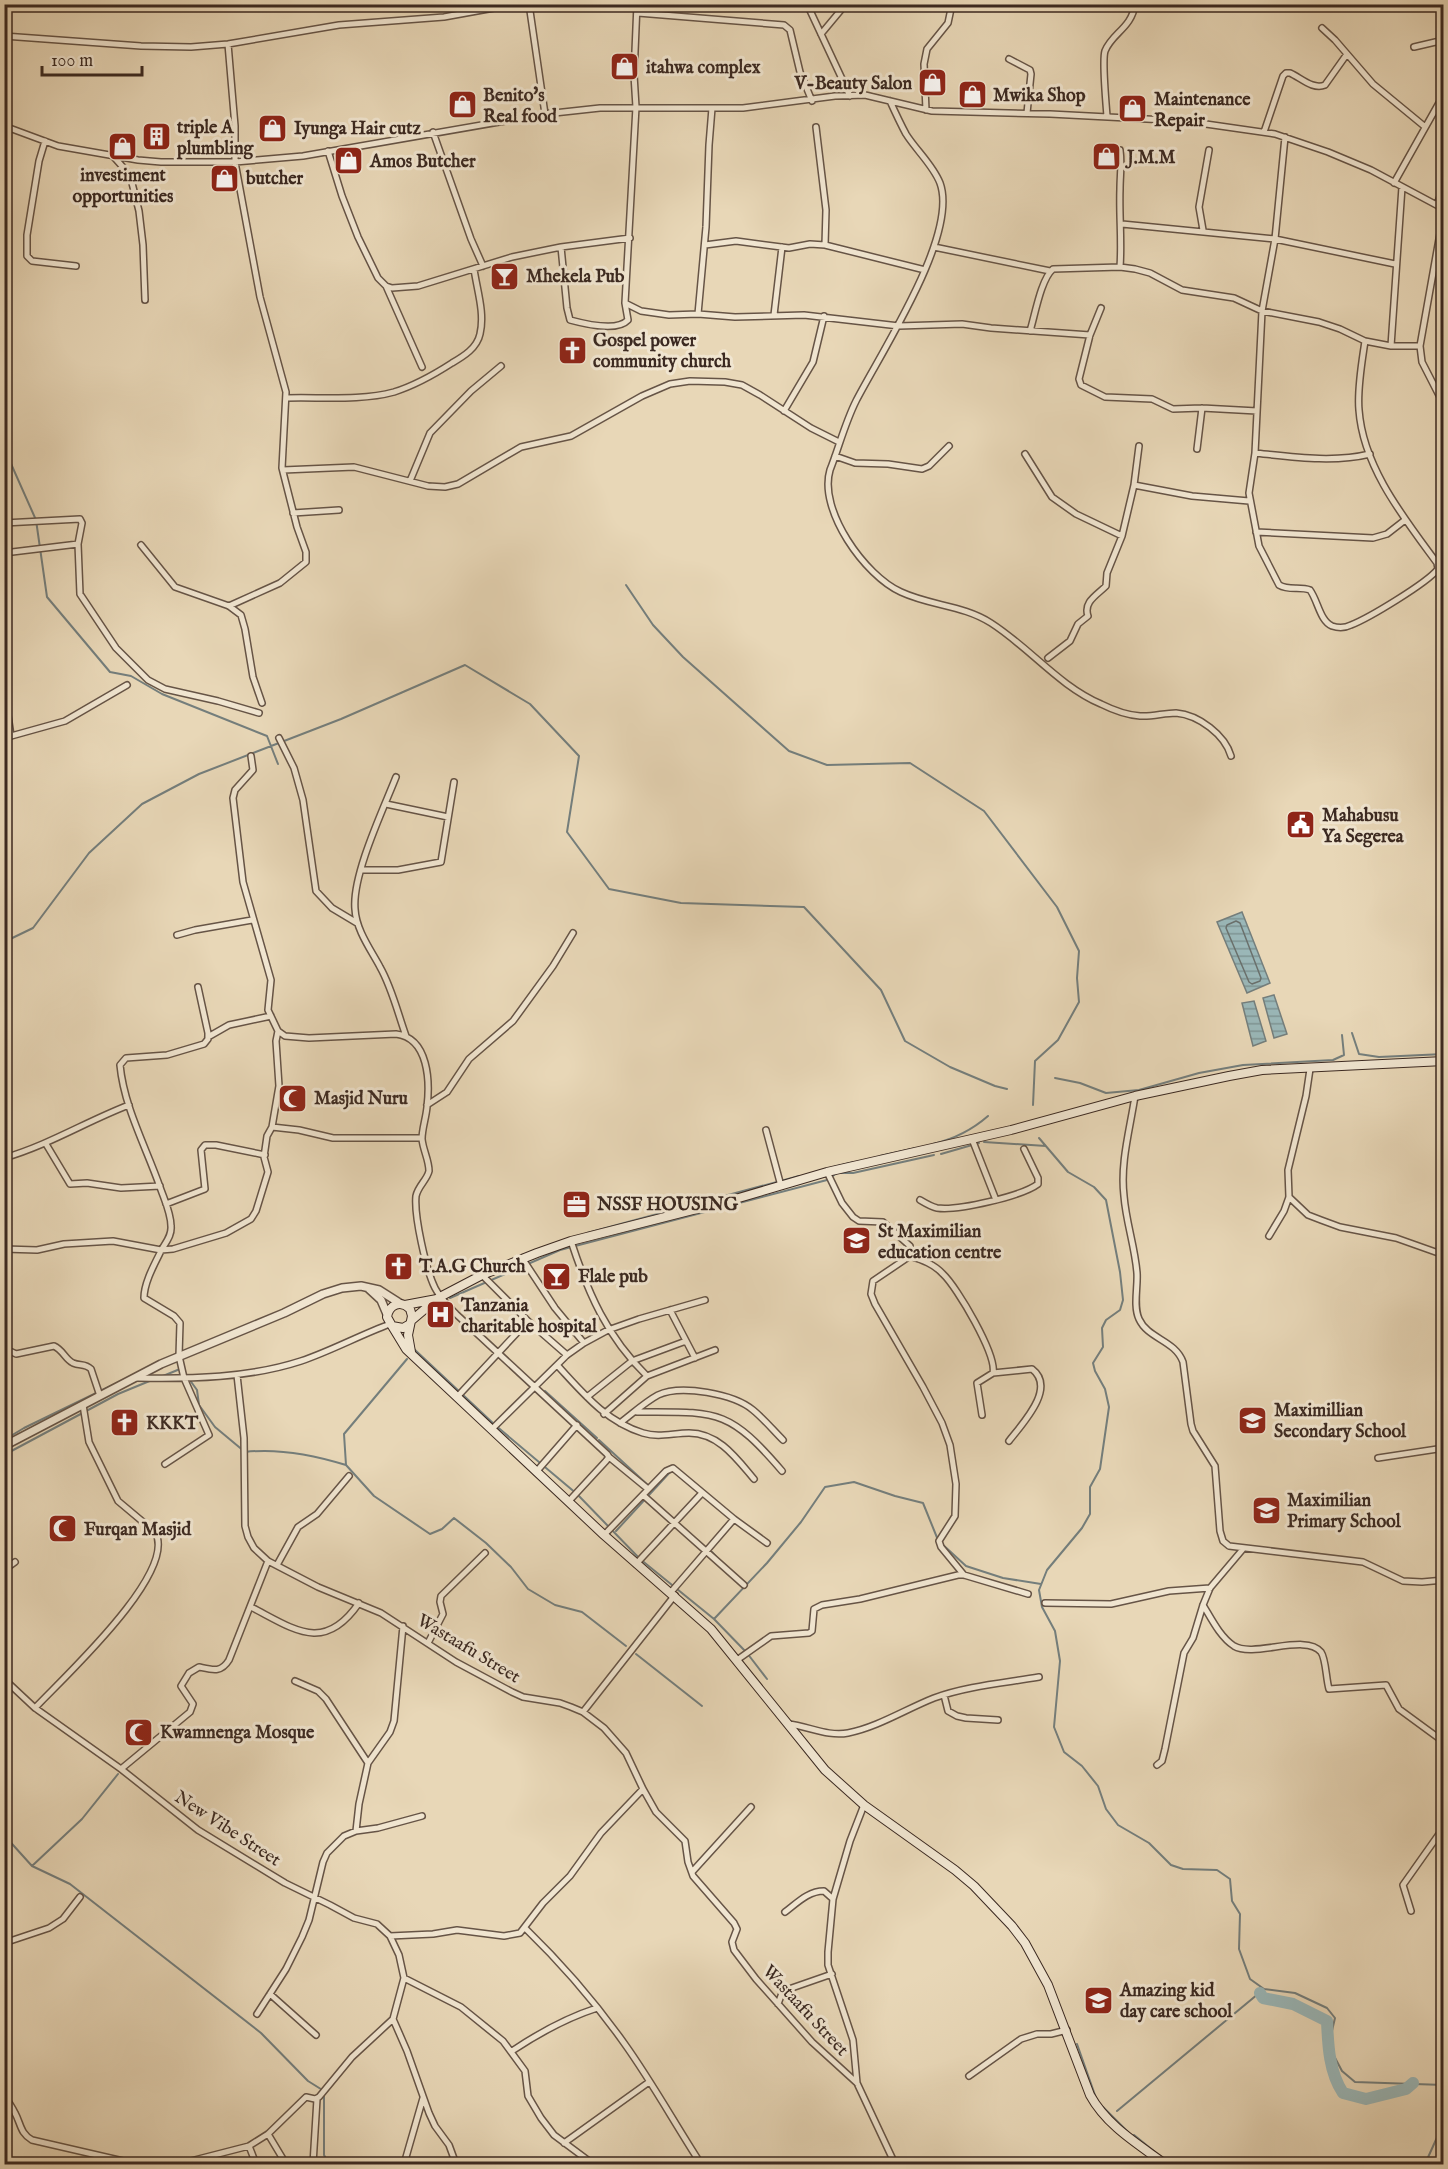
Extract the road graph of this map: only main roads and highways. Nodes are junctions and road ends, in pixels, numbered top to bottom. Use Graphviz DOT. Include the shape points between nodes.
graph roads {
  1 [pos="1443,1061"];
  2 [pos="440,1298"];
  3 [pos="403,1304"];
  4 [pos="411,1322"];
  5 [pos="391,1325"];
  6 [pos="411,1352"];
  7 [pos="1165,2164"];
  1 -- 2 [label="main road" via="1262,1070 1135,1096 827,1172 571,1241 482,1275"];
  2 -- 3 [label="main road"];
  2 -- 4 [label="main road"];
  3 -- 4 [label="main road" via="412,1313"];
  3 -- 5 [label="main road" via="392,1306 387,1314"];
  4 -- 5 [label="main road" via="403,1328"];
  4 -- 6 [label="main road"];
  5 -- 6 [label="main road" via="402,1345"];
  6 -- 7 [label="main road" via="604,1535 711,1629 825,1770 864,1805 974,1886 1012,1926 1048,1985 1097,2107"];
}
